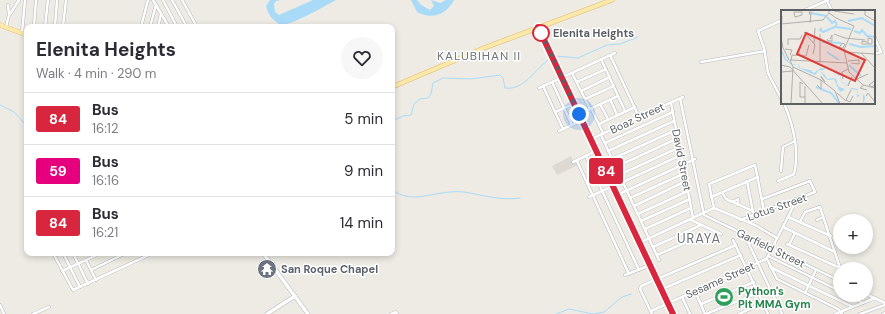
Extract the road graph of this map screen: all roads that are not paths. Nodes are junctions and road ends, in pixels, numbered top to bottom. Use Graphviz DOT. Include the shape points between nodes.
graph roads {
  1 [pos="19,0"];
  2 [pos="25,0"];
  3 [pos="36,0"];
  4 [pos="48,0"];
  5 [pos="57,0"];
  6 [pos="66,0"];
  7 [pos="148,0"];
  8 [pos="153,0"];
  9 [pos="162,0"];
  10 [pos="172,0"];
  11 [pos="182,0"];
  12 [pos="612,0"];
  13 [pos="828,0"];
  14 [pos="8,5"];
  15 [pos="156,5"];
  16 [pos="805,10"];
  17 [pos="832,10"];
  18 [pos="161,14"];
  19 [pos="9,15"];
  20 [pos="781,20"];
  21 [pos="34,24"];
  22 [pos="45,24"];
  23 [pos="54,24"];
  24 [pos="63,24"];
  25 [pos="142,24"];
  26 [pos="151,24"];
  27 [pos="159,24"];
  28 [pos="167,24"];
  29 [pos="175,24"];
  30 [pos="185,24"];
  31 [pos="194,24"];
  32 [pos="0,25"];
  33 [pos="6,27"];
  34 [pos="540,27"];
  35 [pos="22,33"];
  36 [pos="876,44"];
  37 [pos="765,51"];
  38 [pos="614,53"];
  39 [pos="875,54"];
  40 [pos="610,55"];
  41 [pos="601,59"];
  42 [pos="701,62"];
  43 [pos="606,69"];
  44 [pos="572,73"];
  45 [pos="562,78"];
  46 [pos="610,78"];
  47 [pos="552,82"];
  48 [pos="577,82"];
  49 [pos="395,86"];
  50 [pos="543,86"];
  51 [pos="614,86"];
  52 [pos="539,88"];
  53 [pos="581,90"];
  54 [pos="618,96"];
  55 [pos="781,98"];
  56 [pos="585,99"];
  57 [pos="610,99"];
  58 [pos="671,102"];
  59 [pos="574,104"];
  60 [pos="600,104"];
  61 [pos="784,104"];
  62 [pos="635,107"];
  63 [pos="564,108"];
  64 [pos="591,108"];
  65 [pos="625,111"];
  66 [pos="555,112"];
  67 [pos="673,112"];
  68 [pos="579,114"];
  69 [pos="617,115"];
  70 [pos="639,117"];
  71 [pos="582,120"];
  72 [pos="608,120"];
  73 [pos="674,121"];
  74 [pos="599,124"];
  75 [pos="572,125"];
  76 [pos="563,129"];
  77 [pos="676,130"];
  78 [pos="558,131"];
  79 [pos="602,134"];
  80 [pos="678,138"];
  81 [pos="591,139"];
  82 [pos="795,141"];
  83 [pos="605,143"];
  84 [pos="680,147"];
  85 [pos="596,151"];
  86 [pos="608,151"];
  87 [pos="681,155"];
  88 [pos="586,156"];
  89 [pos="612,159"];
  90 [pos="577,160"];
  91 [pos="694,160"];
  92 [pos="573,162"];
  93 [pos="683,165"];
  94 [pos="616,167"];
  95 [pos="781,171"];
  96 [pos="685,173"];
  97 [pos="619,175"];
  98 [pos="758,177"];
  99 [pos="686,181"];
  100 [pos="747,181"];
  101 [pos="778,181"];
  102 [pos="623,182"];
  103 [pos="612,186"];
  104 [pos="602,191"];
  105 [pos="627,191"];
  106 [pos="688,191"];
  107 [pos="722,192"];
  108 [pos="593,195"];
  109 [pos="617,195"];
  110 [pos="589,197"];
  111 [pos="711,197"];
  112 [pos="630,198"];
  113 [pos="690,199"];
  114 [pos="762,199"];
  115 [pos="793,201"];
  116 [pos="732,202"];
  117 [pos="738,205"];
  118 [pos="634,206"];
  119 [pos="691,208"];
  120 [pos="714,208"];
  121 [pos="764,211"];
  122 [pos="753,213"];
  123 [pos="638,214"];
  124 [pos="703,214"];
  125 [pos="824,216"];
  126 [pos="788,217"];
  127 [pos="692,219"];
  128 [pos="740,220"];
  129 [pos="817,220"];
  130 [pos="641,221"];
  131 [pos="800,222"];
  132 [pos="701,225"];
  133 [pos="783,227"];
  134 [pos="645,229"];
  135 [pos="684,232"];
  136 [pos="794,233"];
  137 [pos="721,234"];
  138 [pos="745,235"];
  139 [pos="831,236"];
  140 [pos="777,238"];
  141 [pos="649,239"];
  142 [pos="733,240"];
  143 [pos="833,242"];
  144 [pos="639,243"];
  145 [pos="736,245"];
  146 [pos="653,247"];
  147 [pos="772,249"];
  148 [pos="833,251"];
  149 [pos="657,255"];
  150 [pos="741,255"];
  151 [pos="55,256"];
  152 [pos="64,256"];
  153 [pos="74,256"];
  154 [pos="95,256"];
  155 [pos="120,256"];
  156 [pos="147,256"];
  157 [pos="265,256"];
  158 [pos="767,258"];
  159 [pos="86,260"];
  160 [pos="659,260"];
  161 [pos="758,263"];
  162 [pos="78,264"];
  163 [pos="649,264"];
  164 [pos="833,266"];
  165 [pos="70,267"];
  166 [pos="770,267"];
  167 [pos="747,269"];
  168 [pos="91,270"];
  169 [pos="639,270"];
  170 [pos="816,270"];
  171 [pos="62,271"];
  172 [pos="629,274"];
  173 [pos="626,275"];
  174 [pos="812,278"];
  175 [pos="833,278"];
  176 [pos="96,280"];
  177 [pos="656,280"];
  178 [pos="754,282"];
  179 [pos="88,284"];
  180 [pos="808,285"];
  181 [pos="80,287"];
  182 [pos="833,288"];
  183 [pos="661,290"];
  184 [pos="695,291"];
  185 [pos="758,293"];
  186 [pos="805,293"];
  187 [pos="295,296"];
  188 [pos="682,297"];
  189 [pos="875,298"];
  190 [pos="667,303"];
  191 [pos="863,303"];
  192 [pos="701,304"];
  193 [pos="764,304"];
  194 [pos="885,304"];
  195 [pos="0,305"];
  196 [pos="48,307"];
  197 [pos="853,307"];
  198 [pos="650,310"];
  199 [pos="842,313"];
  200 [pos="4,314"];
  201 [pos="33,314"];
  202 [pos="266,314"];
  203 [pos="308,314"];
  204 [pos="391,314"];
  205 [pos="397,314"];
  206 [pos="652,314"];
  207 [pos="672,314"];
  208 [pos="690,314"];
  209 [pos="706,314"];
  210 [pos="739,314"];
  211 [pos="768,314"];
  212 [pos="782,314"];
  213 [pos="834,314"];
  214 [pos="860,314"];
  1 -- 19 [label="street"];
  2 -- 35 [label="street"];
  3 -- 21 [label="street"];
  4 -- 22 [label="street"];
  5 -- 23 [label="street"];
  6 -- 24 [label="street"];
  7 -- 25 [label="street"];
  8 -- 15 [label="street"];
  9 -- 29 [label="street"];
  10 -- 30 [label="street"];
  11 -- 31 [label="street"];
  12 -- 34 [label="main road"];
  13 -- 16 [label="street"];
  13 -- 17 [label="street"];
  14 -- 19 [label="street"];
  15 -- 18 [label="street"];
  15 -- 26 [label="street"];
  18 -- 27 [label="street"];
  18 -- 28 [label="street"];
  19 -- 33 [label="street"];
  20 -- 37 [label="street" via="759,30"];
  32 -- 33 [label="main road"];
  33 -- 35 [label="main road"];
  34 -- 45 [label="street"];
  34 -- 49 [label="main road"];
  36 -- 39 [label="street" via="880,52"];
  37 -- 42 [label="street"];
  37 -- 55 [label="street" via="768,73"];
  38 -- 40 [label="street"];
  40 -- 41 [label="street"];
  40 -- 62 [label="street"];
  41 -- 43 [label="street"];
  41 -- 44 [label="street"];
  43 -- 46 [label="street"];
  43 -- 48 [label="street"];
  44 -- 45 [label="street"];
  44 -- 48 [label="street"];
  45 -- 47 [label="street"];
  45 -- 59 [label="street"];
  46 -- 51 [label="street"];
  46 -- 53 [label="street"];
  47 -- 50 [label="street"];
  47 -- 63 [label="street"];
  48 -- 53 [label="street"];
  50 -- 52 [label="street"];
  50 -- 66 [label="street"];
  51 -- 54 [label="street"];
  51 -- 56 [label="street"];
  53 -- 56 [label="street"];
  54 -- 57 [label="street"];
  54 -- 65 [label="street"];
  56 -- 64 [label="street"];
  57 -- 60 [label="street"];
  57 -- 69 [label="street"];
  58 -- 67 [label="street, David Street"];
  58 -- 70 [label="street, Boaz Street"];
  58 -- 91 [label="street, Boaz Street" via="682,98"];
  59 -- 63 [label="street"];
  59 -- 68 [label="street"];
  60 -- 64 [label="street"];
  60 -- 72 [label="street"];
  61 -- 82 [label="street"];
  62 -- 65 [label="street"];
  62 -- 70 [label="street"];
  63 -- 66 [label="street"];
  63 -- 75 [label="street"];
  64 -- 68 [label="street"];
  64 -- 74 [label="street"];
  65 -- 69 [label="street"];
  66 -- 76 [label="street"];
  67 -- 73 [label="street, David Street"];
  67 -- 83 [label="street"];
  68 -- 71 [label="street"];
  69 -- 72 [label="street"];
  70 -- 79 [label="street, Boaz Street"];
  71 -- 75 [label="street"];
  71 -- 81 [label="street"];
  72 -- 74 [label="street"];
  73 -- 77 [label="street, David Street"];
  73 -- 86 [label="street"];
  74 -- 79 [label="street"];
  75 -- 76 [label="street"];
  76 -- 78 [label="street"];
  77 -- 80 [label="street, David Street"];
  77 -- 89 [label="street"];
  79 -- 81 [label="street, Boaz Street"];
  79 -- 83 [label="street"];
  80 -- 84 [label="street, David Street"];
  80 -- 94 [label="street"];
  81 -- 85 [label="street"];
  82 -- 95 [label="street" via="783,147"];
  82 -- 101 [label="street" via="794,174"];
  83 -- 86 [label="street"];
  84 -- 87 [label="street, David Street"];
  84 -- 97 [label="street"];
  85 -- 88 [label="street"];
  85 -- 103 [label="street"];
  86 -- 89 [label="street"];
  87 -- 93 [label="street, David Street"];
  87 -- 102 [label="street"];
  88 -- 90 [label="street"];
  88 -- 104 [label="street"];
  89 -- 94 [label="street"];
  90 -- 92 [label="street"];
  90 -- 108 [label="street"];
  91 -- 93 [label="street"];
  91 -- 124 [label="street"];
  93 -- 96 [label="street, David Street"];
  93 -- 105 [label="street"];
  94 -- 97 [label="street"];
  96 -- 99 [label="street, David Street"];
  96 -- 112 [label="street"];
  97 -- 102 [label="street"];
  98 -- 100 [label="street"];
  98 -- 111 [label="street" via="755,165 709,185"];
  98 -- 114 [label="street"];
  99 -- 106 [label="street, David Street"];
  99 -- 118 [label="street"];
  100 -- 107 [label="street"];
  100 -- 122 [label="street"];
  102 -- 105 [label="street"];
  103 -- 104 [label="street"];
  103 -- 109 [label="street"];
  104 -- 108 [label="street"];
  104 -- 169 [label="street"];
  105 -- 109 [label="street"];
  105 -- 112 [label="street"];
  106 -- 113 [label="street, David Street"];
  106 -- 123 [label="street"];
  107 -- 111 [label="street"];
  107 -- 116 [label="street" via="725,198"];
  108 -- 110 [label="street"];
  108 -- 172 [label="street"];
  109 -- 144 [label="street"];
  111 -- 120 [label="street"];
  112 -- 118 [label="street"];
  113 -- 119 [label="street, David Street"];
  113 -- 130 [label="street"];
  114 -- 115 [label="street, Lotus Street" via="811,181 815,193"];
  114 -- 121 [label="street"];
  115 -- 121 [label="street, Lotus Street"];
  115 -- 126 [label="street"];
  116 -- 117 [label="street"];
  116 -- 117 [label="street" via="739,198"];
  117 -- 122 [label="street"];
  118 -- 123 [label="street"];
  119 -- 127 [label="street, David Street"];
  119 -- 134 [label="street"];
  120 -- 124 [label="street"];
  120 -- 128 [label="street"];
  121 -- 122 [label="street, Lotus Street"];
  122 -- 128 [label="street, Lotus Street"];
  123 -- 130 [label="street"];
  124 -- 127 [label="street"];
  124 -- 138 [label="street, Garfield Street"];
  125 -- 129 [label="street"];
  125 -- 131 [label="street" via="818,206 805,212"];
  125 -- 139 [label="street"];
  126 -- 131 [label="street"];
  126 -- 133 [label="street"];
  127 -- 132 [label="street"];
  127 -- 141 [label="street"];
  128 -- 140 [label="street" via="755,224"];
  130 -- 134 [label="street"];
  131 -- 139 [label="street"];
  132 -- 135 [label="street"];
  132 -- 137 [label="street"];
  133 -- 136 [label="street"];
  133 -- 140 [label="street"];
  134 -- 141 [label="street"];
  135 -- 146 [label="street"];
  135 -- 149 [label="street" via="687,242"];
  136 -- 148 [label="street"];
  136 -- 164 [label="street" via="788,245"];
  138 -- 147 [label="street, Garfield Street"];
  138 -- 161 [label="street"];
  139 -- 143 [label="street"];
  140 -- 147 [label="street"];
  141 -- 144 [label="street"];
  141 -- 146 [label="street"];
  142 -- 145 [label="street"];
  144 -- 163 [label="street"];
  145 -- 150 [label="street"];
  145 -- 177 [label="street"];
  146 -- 149 [label="street"];
  147 -- 158 [label="street"];
  147 -- 170 [label="street, Garfield Street"];
  149 -- 160 [label="street"];
  150 -- 167 [label="street"];
  150 -- 183 [label="street"];
  151 -- 171 [label="street"];
  152 -- 165 [label="street"];
  153 -- 162 [label="street"];
  154 -- 159 [label="street"];
  155 -- 168 [label="street"];
  156 -- 176 [label="street"];
  157 -- 187 [label="main road"];
  158 -- 161 [label="street, Sesame Street"];
  158 -- 166 [label="street"];
  158 -- 174 [label="street"];
  159 -- 162 [label="street"];
  159 -- 168 [label="street"];
  161 -- 167 [label="street, Sesame Street"];
  161 -- 212 [label="street"];
  162 -- 165 [label="street"];
  162 -- 179 [label="street"];
  163 -- 169 [label="street"];
  163 -- 177 [label="street"];
  165 -- 171 [label="street"];
  165 -- 181 [label="street"];
  166 -- 180 [label="street"];
  166 -- 186 [label="street" via="776,279"];
  167 -- 178 [label="street"];
  167 -- 184 [label="street, Sesame Street"];
  168 -- 176 [label="street"];
  169 -- 172 [label="street"];
  170 -- 174 [label="street"];
  170 -- 175 [label="street, Garfield Street"];
  171 -- 181 [label="street" via="72,290"];
  172 -- 173 [label="street"];
  174 -- 180 [label="street"];
  174 -- 182 [label="street"];
  176 -- 179 [label="street"];
  177 -- 183 [label="street"];
  177 -- 198 [label="street" via="640,288"];
  178 -- 185 [label="street"];
  178 -- 192 [label="street"];
  179 -- 181 [label="street"];
  180 -- 186 [label="street"];
  180 -- 197 [label="street"];
  183 -- 190 [label="street"];
  184 -- 188 [label="street, Sesame Street"];
  184 -- 192 [label="street"];
  185 -- 193 [label="street"];
  185 -- 209 [label="street"];
  186 -- 199 [label="street"];
  187 -- 202 [label="main road"];
  187 -- 203 [label="main road"];
  188 -- 190 [label="street, Sesame Street"];
  188 -- 208 [label="street"];
  189 -- 191 [label="street"];
  189 -- 194 [label="street"];
  190 -- 198 [label="street, Sesame Street"];
  190 -- 207 [label="street"];
  191 -- 197 [label="street"];
  192 -- 209 [label="street"];
  193 -- 210 [label="street"];
  193 -- 211 [label="street"];
  194 -- 214 [label="street"];
  195 -- 200 [label="street"];
  196 -- 201 [label="street"];
  197 -- 199 [label="street"];
  198 -- 206 [label="street"];
  199 -- 213 [label="street"];
  204 -- 205 [label="street"];
}
